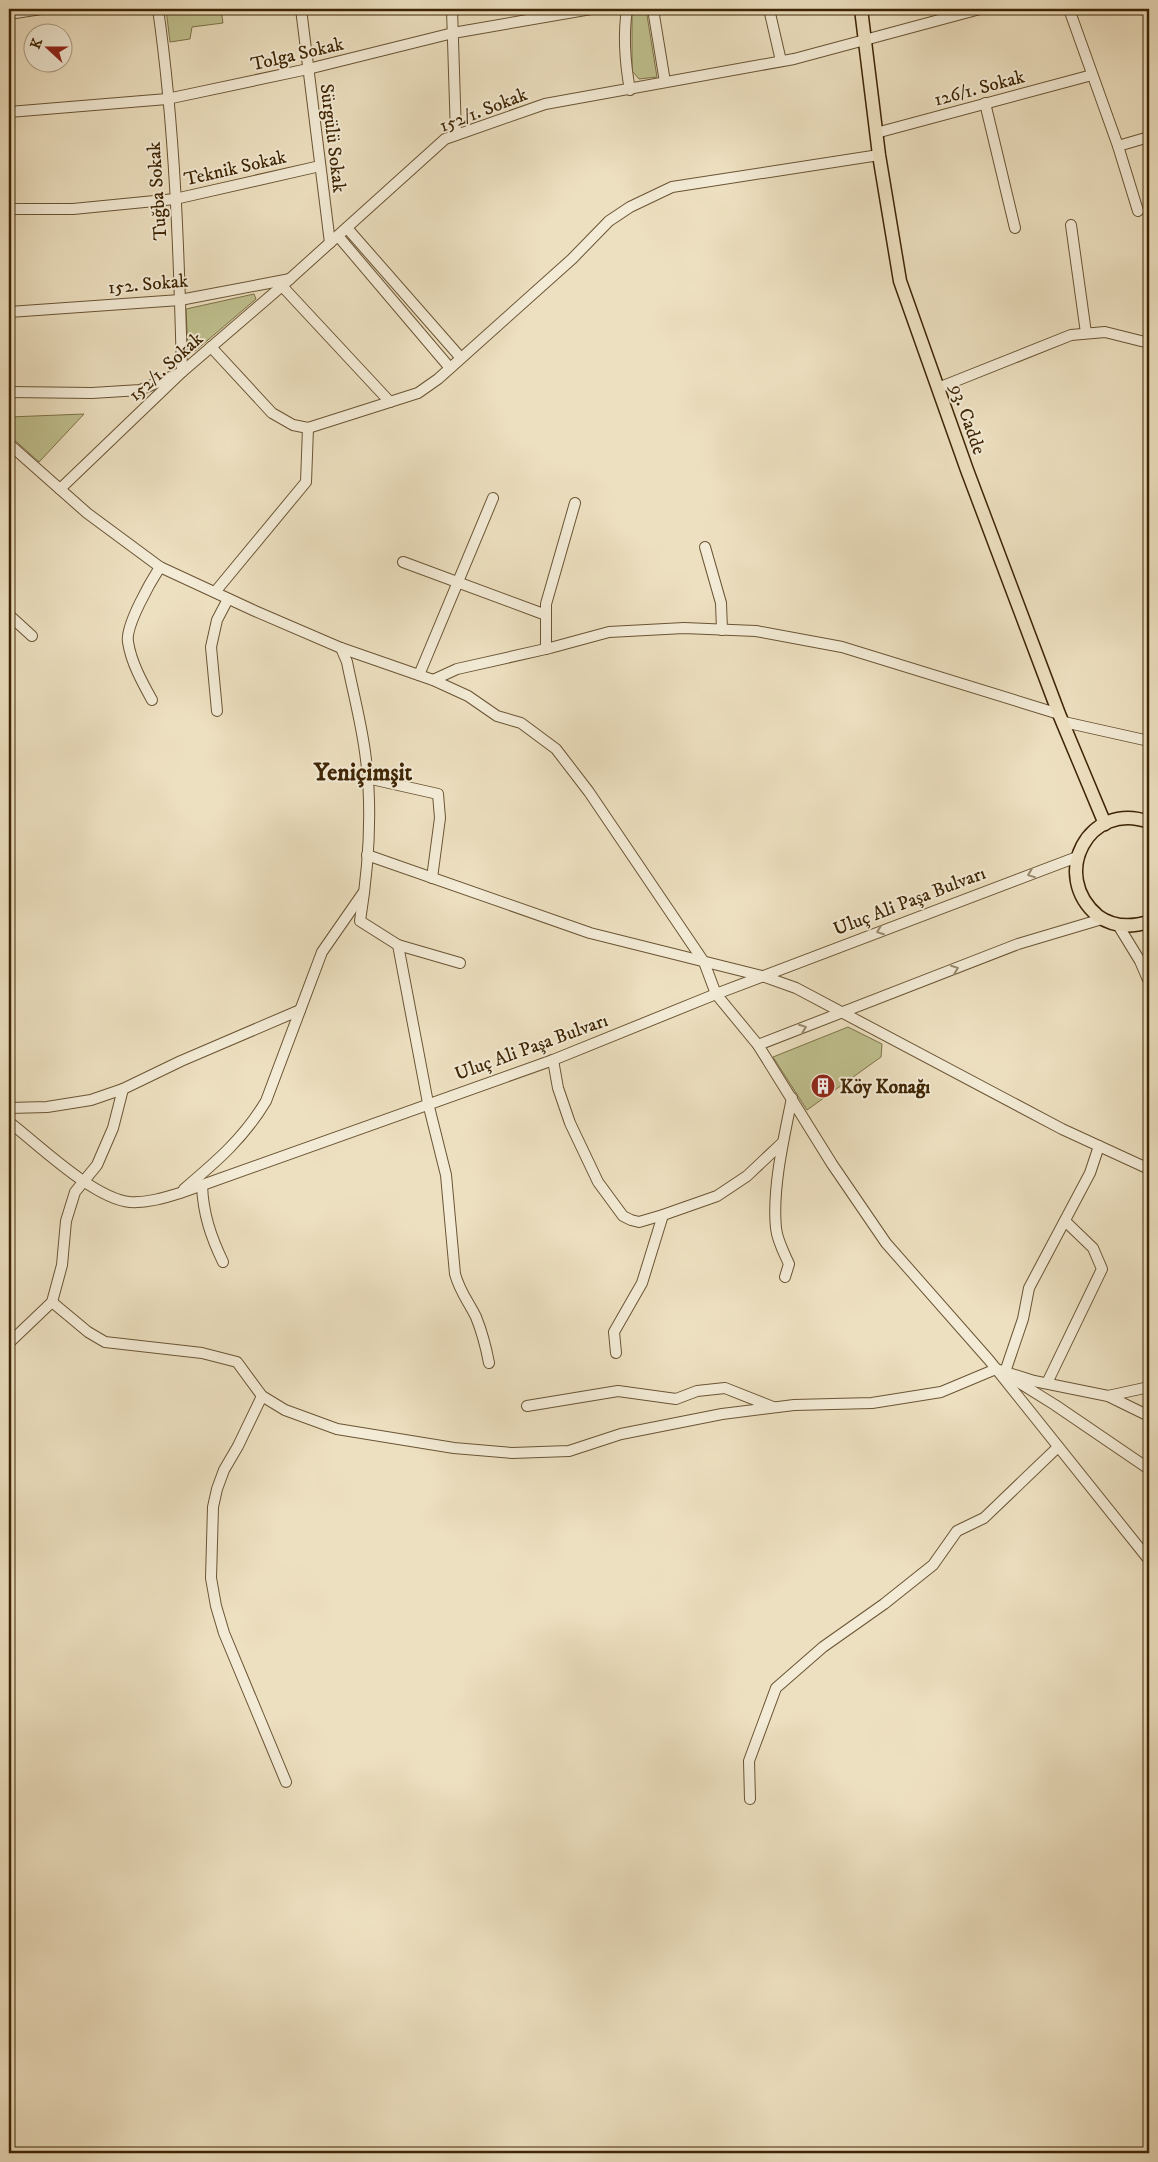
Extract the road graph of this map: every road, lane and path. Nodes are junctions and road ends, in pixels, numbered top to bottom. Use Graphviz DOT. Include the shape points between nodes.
graph roads {
  1 [pos="41,9"];
  2 [pos="158,9"];
  3 [pos="301,9"];
  4 [pos="452,9"];
  5 [pos="591,9"];
  6 [pos="627,9"];
  7 [pos="653,9"];
  8 [pos="769,9"];
  9 [pos="861,9"];
  10 [pos="980,9"];
  11 [pos="1069,9"];
  12 [pos="552,12"];
  13 [pos="947,13"];
  14 [pos="9,14"];
  15 [pos="453,33"];
  16 [pos="866,40"];
  17 [pos="781,61"];
  18 [pos="308,69"];
  19 [pos="1092,75"];
  20 [pos="665,82"];
  21 [pos="630,90"];
  22 [pos="168,99"];
  23 [pos="985,104"];
  24 [pos="9,112"];
  25 [pos="876,133"];
  26 [pos="456,135"];
  27 [pos="1149,137"];
  28 [pos="1118,146"];
  29 [pos="879,155"];
  30 [pos="320,166"];
  31 [pos="175,199"];
  32 [pos="9,208"];
  33 [pos="1138,212"];
  34 [pos="1071,225"];
  35 [pos="347,228"];
  36 [pos="1015,228"];
  37 [pos="334,239"];
  38 [pos="286,283"];
  39 [pos="180,300"];
  40 [pos="9,312"];
  41 [pos="1086,333"];
  42 [pos="1149,343"];
  43 [pos="211,347"];
  44 [pos="461,358"];
  45 [pos="450,368"];
  46 [pos="182,372"];
  47 [pos="938,388"];
  48 [pos="9,392"];
  49 [pos="390,402"];
  50 [pos="308,428"];
  51 [pos="9,444"];
  52 [pos="60,489"];
  53 [pos="493,498"];
  54 [pos="574,503"];
  55 [pos="705,546"];
  56 [pos="403,562"];
  57 [pos="160,567"];
  58 [pos="458,583"];
  59 [pos="215,592"];
  60 [pos="228,599"];
  61 [pos="9,615"];
  62 [pos="546,615"];
  63 [pos="722,630"];
  64 [pos="32,636"];
  65 [pos="341,648"];
  66 [pos="546,649"];
  67 [pos="419,675"];
  68 [pos="433,680"];
  69 [pos="152,700"];
  70 [pos="217,711"];
  71 [pos="1062,718"];
  72 [pos="1149,741"];
  73 [pos="367,778"];
  74 [pos="1149,822"];
  75 [pos="1105,824"];
  76 [pos="367,855"];
  77 [pos="1077,857"];
  78 [pos="432,878"];
  79 [pos="365,890"];
  80 [pos="1102,919"];
  81 [pos="1149,922"];
  82 [pos="1118,925"];
  83 [pos="398,945"];
  84 [pos="704,962"];
  85 [pos="460,963"];
  86 [pos="762,976"];
  87 [pos="1149,982"];
  88 [pos="716,994"];
  89 [pos="300,1010"];
  90 [pos="842,1012"];
  91 [pos="758,1045"];
  92 [pos="553,1060"];
  93 [pos="122,1089"];
  94 [pos="792,1098"];
  95 [pos="428,1103"];
  96 [pos="9,1108"];
  97 [pos="9,1122"];
  98 [pos="782,1143"];
  99 [pos="1100,1146"];
  100 [pos="1149,1169"];
  101 [pos="83,1181"];
  102 [pos="202,1185"];
  103 [pos="180,1193"];
  104 [pos="663,1216"];
  105 [pos="1065,1222"];
  106 [pos="223,1262"];
  107 [pos="785,1277"];
  108 [pos="52,1302"];
  109 [pos="9,1343"];
  110 [pos="616,1352"];
  111 [pos="489,1363"];
  112 [pos="1000,1371"];
  113 [pos="1047,1383"];
  114 [pos="1149,1387"];
  115 [pos="262,1396"];
  116 [pos="1108,1396"];
  117 [pos="527,1406"];
  118 [pos="774,1408"];
  119 [pos="1149,1416"];
  120 [pos="1058,1447"];
  121 [pos="1149,1470"];
  122 [pos="1149,1560"];
  123 [pos="286,1782"];
  124 [pos="750,1799"];
  1 -- 14 [label="street"];
  2 -- 22 [label="street, Tuğba Sokak"];
  3 -- 18 [label="street, Sürgülü Sokak"];
  4 -- 15 [label="street"];
  5 -- 12 [label="street, Tolga Sokak"];
  6 -- 21 [label="street" via="626,66"];
  7 -- 20 [label="street"];
  8 -- 17 [label="street"];
  9 -- 16 [label="main road, 93. Cadde"];
  10 -- 13 [label="street, 152/1. Sokak"];
  11 -- 19 [label="street"];
  12 -- 15 [label="street, Tolga Sokak"];
  13 -- 16 [label="street, 152/1. Sokak"];
  15 -- 18 [label="street, Tolga Sokak"];
  15 -- 26 [label="street"];
  16 -- 17 [label="street, 152/1. Sokak"];
  16 -- 25 [label="main road, 93. Cadde"];
  17 -- 20 [label="street, 152/1. Sokak"];
  18 -- 22 [label="street, Tolga Sokak"];
  18 -- 30 [label="street, Sürgülü Sokak"];
  19 -- 23 [label="street, 126/1. Sokak"];
  19 -- 28 [label="street"];
  20 -- 21 [label="street, 152/1. Sokak"];
  21 -- 26 [label="street, 152/1. Sokak" via="545,104"];
  22 -- 24 [label="street, Tolga Sokak"];
  22 -- 31 [label="street, Tuğba Sokak"];
  23 -- 25 [label="street, 126/1. Sokak"];
  23 -- 36 [label="street"];
  25 -- 29 [label="main road, 93. Cadde"];
  26 -- 35 [label="street, 152/1. Sokak" via="445,139"];
  27 -- 28 [label="street"];
  28 -- 33 [label="street"];
  29 -- 44 [label="street" via="672,187 656,193 609,221 572,259"];
  29 -- 47 [label="main road, 93. Cadde" via="900,281"];
  30 -- 31 [label="street, Teknik Sokak"];
  30 -- 37 [label="street, Sürgülü Sokak"];
  31 -- 32 [label="street, Teknik Sokak" via="73,209"];
  31 -- 39 [label="street, Tuğba Sokak"];
  34 -- 41 [label="street"];
  35 -- 37 [label="street, 152/1. Sokak"];
  35 -- 44 [label="street"];
  37 -- 38 [label="street, 152/1. Sokak"];
  37 -- 45 [label="street"];
  38 -- 39 [label="street, 152. Sokak"];
  38 -- 43 [label="street, 152/1. Sokak"];
  38 -- 49 [label="street"];
  39 -- 40 [label="street, 152. Sokak"];
  39 -- 46 [label="street, Tuğba Sokak"];
  41 -- 42 [label="street" via="1105,332"];
  41 -- 47 [label="street" via="1052,342"];
  43 -- 46 [label="street, 152/1. Sokak"];
  43 -- 50 [label="street" via="272,413 293,425"];
  44 -- 45 [label="street"];
  45 -- 49 [label="street" via="418,393"];
  46 -- 48 [label="street" via="140,390"];
  46 -- 52 [label="street, 152/1. Sokak"];
  47 -- 71 [label="main road, 93. Cadde"];
  49 -- 50 [label="street"];
  50 -- 59 [label="street" via="306,482"];
  51 -- 52 [label="street"];
  52 -- 57 [label="street"];
  53 -- 58 [label="street"];
  54 -- 62 [label="street" via="546,604"];
  55 -- 63 [label="street" via="721,603"];
  56 -- 58 [label="street"];
  57 -- 59 [label="street"];
  57 -- 69 [label="street" via="141,597 127,640 136,669"];
  58 -- 62 [label="street"];
  58 -- 67 [label="street"];
  59 -- 60 [label="street"];
  60 -- 65 [label="street"];
  60 -- 70 [label="street" via="217,620 211,647"];
  61 -- 64 [label="street"];
  62 -- 66 [label="street"];
  63 -- 66 [label="street" via="684,628 609,632"];
  63 -- 71 [label="street" via="756,631 842,647"];
  65 -- 67 [label="street"];
  65 -- 73 [label="street" via="347,662"];
  66 -- 68 [label="street" via="457,669"];
  67 -- 68 [label="street"];
  68 -- 84 [label="street" via="468,696 497,716 522,723 556,749 590,792"];
  71 -- 72 [label="street"];
  71 -- 75 [label="main road, 93. Cadde"];
  73 -- 76 [label="street" via="370,812"];
  73 -- 78 [label="street" via="438,794 440,818"];
  74 -- 75 [label="main road" via="1131,818"];
  75 -- 77 [label="main road" via="1085,841"];
  76 -- 78 [label="street"];
  76 -- 79 [label="street"];
  77 -- 80 [label="main road" via="1075,875 1079,893"];
  77 -- 86 [label="street, Uluç Ali Paşa Bulvarı, one-way"];
  78 -- 84 [label="street" via="590,933"];
  79 -- 83 [label="street" via="360,921"];
  79 -- 89 [label="street" via="322,952"];
  80 -- 82 [label="main road"];
  90 -- 80 [label="street, one-way" via="1018,944"];
  81 -- 82 [label="main road" via="1135,926"];
  82 -- 87 [label="street"];
  83 -- 85 [label="street"];
  83 -- 95 [label="street"];
  84 -- 86 [label="street"];
  84 -- 88 [label="street"];
  86 -- 88 [label="street, Uluç Ali Paşa Bulvarı"];
  86 -- 90 [label="street" via="796,988"];
  88 -- 91 [label="street"];
  88 -- 92 [label="street, Uluç Ali Paşa Bulvarı"];
  89 -- 93 [label="street"];
  89 -- 103 [label="street" via="266,1101 253,1123 229,1151"];
  91 -- 90 [label="street, one-way"];
  90 -- 99 [label="street" via="1029,1112"];
  91 -- 94 [label="street"];
  92 -- 95 [label="street, Uluç Ali Paşa Bulvarı"];
  92 -- 104 [label="street" via="570,1123 598,1182 623,1216 639,1222"];
  93 -- 96 [label="street" via="91,1100 47,1107"];
  93 -- 101 [label="street" via="113,1128 97,1165"];
  94 -- 98 [label="street"];
  94 -- 112 [label="street" via="832,1164 886,1242"];
  95 -- 102 [label="street, Uluç Ali Paşa Bulvarı"];
  95 -- 111 [label="street" via="446,1175 455,1274 459,1289 484,1338"];
  97 -- 101 [label="street, Uluç Ali Paşa Bulvarı"];
  98 -- 104 [label="street" via="746,1176 717,1196"];
  98 -- 107 [label="street" via="776,1228 789,1264"];
  99 -- 100 [label="street"];
  99 -- 105 [label="street"];
  101 -- 103 [label="street, Uluç Ali Paşa Bulvarı" via="128,1202 155,1200"];
  101 -- 108 [label="street" via="75,1192 66,1221 62,1265"];
  102 -- 103 [label="street, Uluç Ali Paşa Bulvarı"];
  102 -- 106 [label="street" via="206,1221"];
  104 -- 110 [label="street" via="642,1283 614,1332"];
  105 -- 112 [label="street" via="1029,1288 1023,1319"];
  105 -- 113 [label="street" via="1093,1248 1102,1269"];
  108 -- 109 [label="street"];
  108 -- 115 [label="street" via="105,1342 202,1353 237,1362"];
  112 -- 113 [label="street"];
  112 -- 118 [label="street" via="941,1392 872,1402"];
  112 -- 120 [label="street"];
  112 -- 121 [label="street"];
  113 -- 116 [label="street"];
  114 -- 116 [label="street"];
  115 -- 118 [label="street" via="285,1410 336,1429 454,1448 512,1453 569,1451 621,1434 722,1414"];
  115 -- 123 [label="street" via="217,1489 211,1578 224,1633"];
  116 -- 119 [label="street"];
  117 -- 118 [label="street" via="618,1392 676,1398 725,1388"];
  120 -- 122 [label="street"];
  120 -- 124 [label="street" via="984,1518 957,1531 933,1565 823,1647 776,1688 749,1761"];
}
